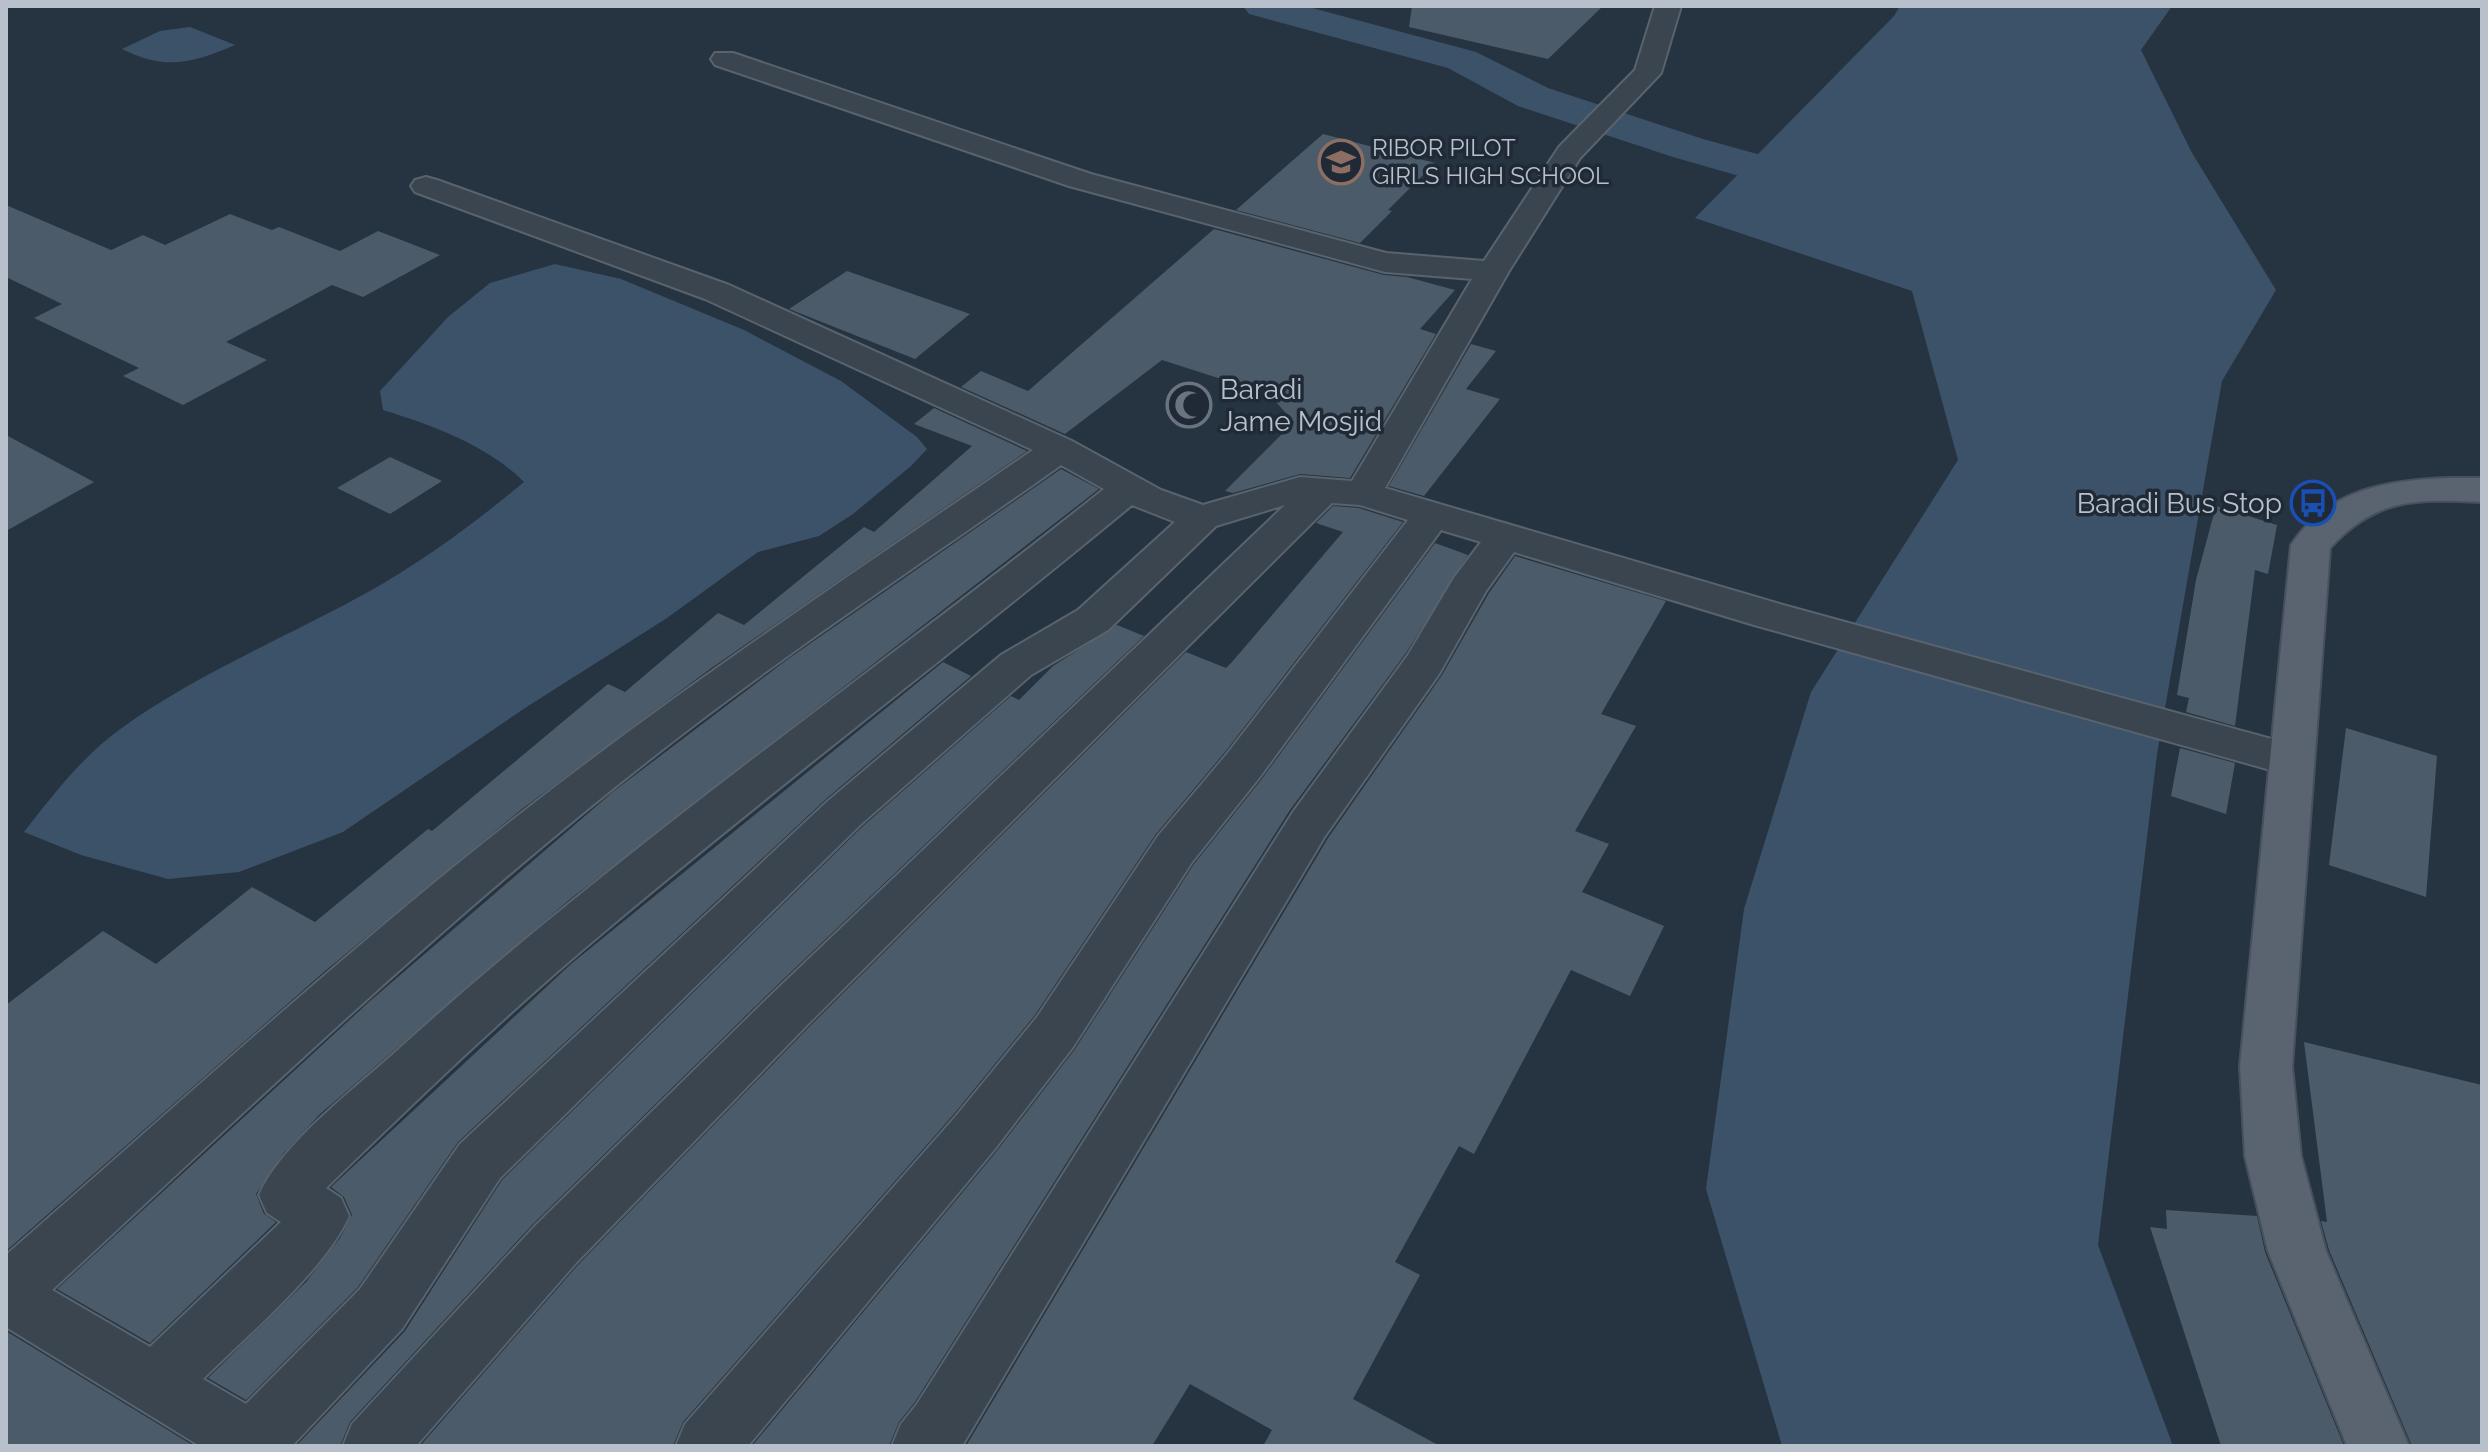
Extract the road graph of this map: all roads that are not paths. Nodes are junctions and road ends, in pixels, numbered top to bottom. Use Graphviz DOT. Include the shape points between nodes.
graph roads {
  1 [pos="1668,6"];
  2 [pos="724,59"];
  3 [pos="426,186"];
  4 [pos="1493,271"];
  5 [pos="1059,449"];
  6 [pos="1131,487"];
  7 [pos="2482,490"];
  8 [pos="1344,492"];
  9 [pos="1433,513"];
  10 [pos="1202,518"];
  11 [pos="1506,535"];
  12 [pos="2292,760"];
  13 [pos="7,1290"];
  14 [pos="155,1384"];
  15 [pos="255,1444"];
  16 [pos="374,1446"];
  17 [pos="707,1446"];
  18 [pos="923,1446"];
  19 [pos="2378,1446"];
  1 -- 4 [label="street" via="1648,73 1569,153"];
  2 -- 4 [label="street" via="1080,180 1385,262"];
  3 -- 5 [label="street" via="717,292"];
  4 -- 8 [label="street"];
  5 -- 6 [label="street"];
  5 -- 13 [label="street" via="682,712 538,825 374,963"];
  6 -- 10 [label="street"];
  6 -- 14 [label="street" via="719,810 450,1037 309,1167 287,1195 321,1216 297,1246"];
  7 -- 12 [label="main road" via="2396,493 2349,508 2311,545"];
  8 -- 9 [label="street"];
  8 -- 10 [label="street" via="1300,488"];
  8 -- 16 [label="street" via="1118,687 788,1011 588,1211"];
  9 -- 11 [label="street"];
  9 -- 17 [label="street" via="1253,754 1175,849 1055,1032"];
  10 -- 15 [label="street" via="1093,620 1016,665 844,813 480,1161 381,1309"];
  11 -- 12 [label="street" via="1769,615"];
  11 -- 18 [label="street" via="1468,587 1424,664 1309,824"];
  12 -- 19 [label="main road" via="2266,1066 2273,1156 2297,1251"];
  13 -- 14 [label="street"];
  14 -- 15 [label="street"];
}
